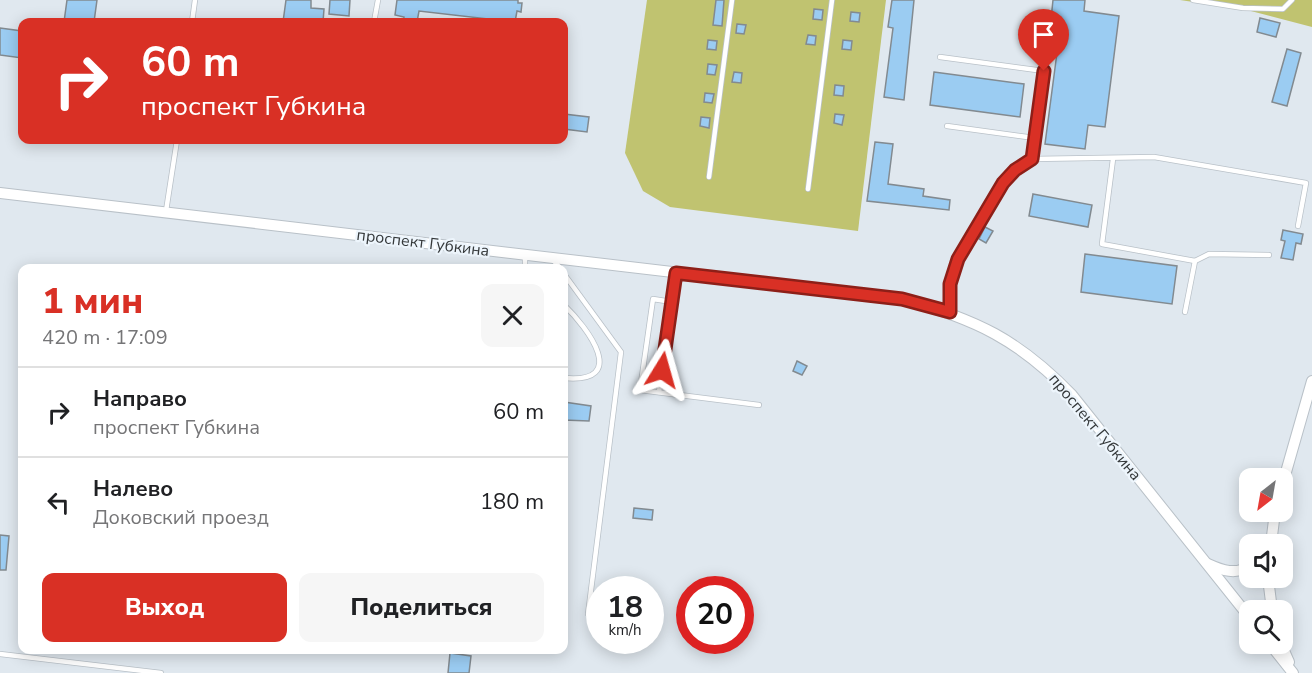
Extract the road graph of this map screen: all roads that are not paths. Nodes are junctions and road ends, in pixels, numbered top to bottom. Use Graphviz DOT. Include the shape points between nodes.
graph roads {
  1 [pos="195,0"];
  2 [pos="378,0"];
  3 [pos="732,0"];
  4 [pos="832,0"];
  5 [pos="1193,0"];
  6 [pos="1244,0"];
  7 [pos="1292,0"];
  8 [pos="1244,8"];
  9 [pos="193,18"];
  10 [pos="375,18"];
  11 [pos="1046,52"];
  12 [pos="940,57"];
  13 [pos="1044,71"];
  14 [pos="947,126"];
  15 [pos="1035,138"];
  16 [pos="176,144"];
  17 [pos="1032,159"];
  18 [pos="1113,159"];
  19 [pos="709,177"];
  20 [pos="808,189"];
  21 [pos="0,193"];
  22 [pos="166,211"];
  23 [pos="982,219"];
  24 [pos="1298,226"];
  25 [pos="1269,255"];
  26 [pos="525,256"];
  27 [pos="552,258"];
  28 [pos="1195,261"];
  29 [pos="525,264"];
  30 [pos="557,264"];
  31 [pos="676,273"];
  32 [pos="568,279"];
  33 [pos="672,302"];
  34 [pos="568,310"];
  35 [pos="950,312"];
  36 [pos="1185,312"];
  37 [pos="568,378"];
  38 [pos="1312,381"];
  39 [pos="659,392"];
  40 [pos="759,405"];
  41 [pos="1287,468"];
  42 [pos="1204,562"];
  43 [pos="1239,571"];
  44 [pos="593,576"];
  45 [pos="1239,605"];
  46 [pos="0,654"];
  47 [pos="1277,654"];
  48 [pos="1285,654"];
  49 [pos="160,673"];
  50 [pos="1293,673"];
  1 -- 9 [label="lane"];
  2 -- 10 [label="lane"];
  3 -- 19 [label="lane"];
  4 -- 20 [label="lane"];
  5 -- 8 [label="lane"];
  6 -- 8 [label="lane"];
  7 -- 8 [label="lane" via="1284,9"];
  11 -- 13 [label="lane"];
  12 -- 13 [label="lane"];
  13 -- 15 [label="lane"];
  14 -- 15 [label="lane"];
  15 -- 17 [label="lane"];
  16 -- 22 [label="lane"];
  17 -- 18 [label="lane"];
  17 -- 23 [label="lane" via="1003,183"];
  18 -- 24 [label="lane" via="1154,157 1306,183"];
  18 -- 28 [label="lane" via="1102,244"];
  21 -- 22 [label="street, проспект Губкина"];
  22 -- 26 [label="street, проспект Губкина"];
  23 -- 35 [label="street" via="958,259 950,284"];
  25 -- 28 [label="lane" via="1209,254"];
  26 -- 27 [label="street, проспект Губкина"];
  26 -- 29 [label="lane"];
  27 -- 30 [label="lane"];
  27 -- 31 [label="street, проспект Губкина"];
  28 -- 36 [label="lane"];
  31 -- 33 [label="lane"];
  31 -- 35 [label="street, проспект Губкина" via="902,299"];
  32 -- 44 [label="lane" via="621,352"];
  33 -- 39 [label="lane"];
  33 -- 39 [label="lane" via="653,299 640,390"];
  34 -- 37 [label="lane" via="600,352 599,365 592,376 583,380"];
  35 -- 42 [label="street, проспект Губкина" via="985,327 1048,370"];
  38 -- 41 [label="street"];
  39 -- 40 [label="lane"];
  42 -- 43 [label="street"];
  42 -- 45 [label="street, проспект Губкина"];
  46 -- 49 [label="lane"];
  47 -- 50 [label="street"];
  48 -- 50 [label="street"];
}
